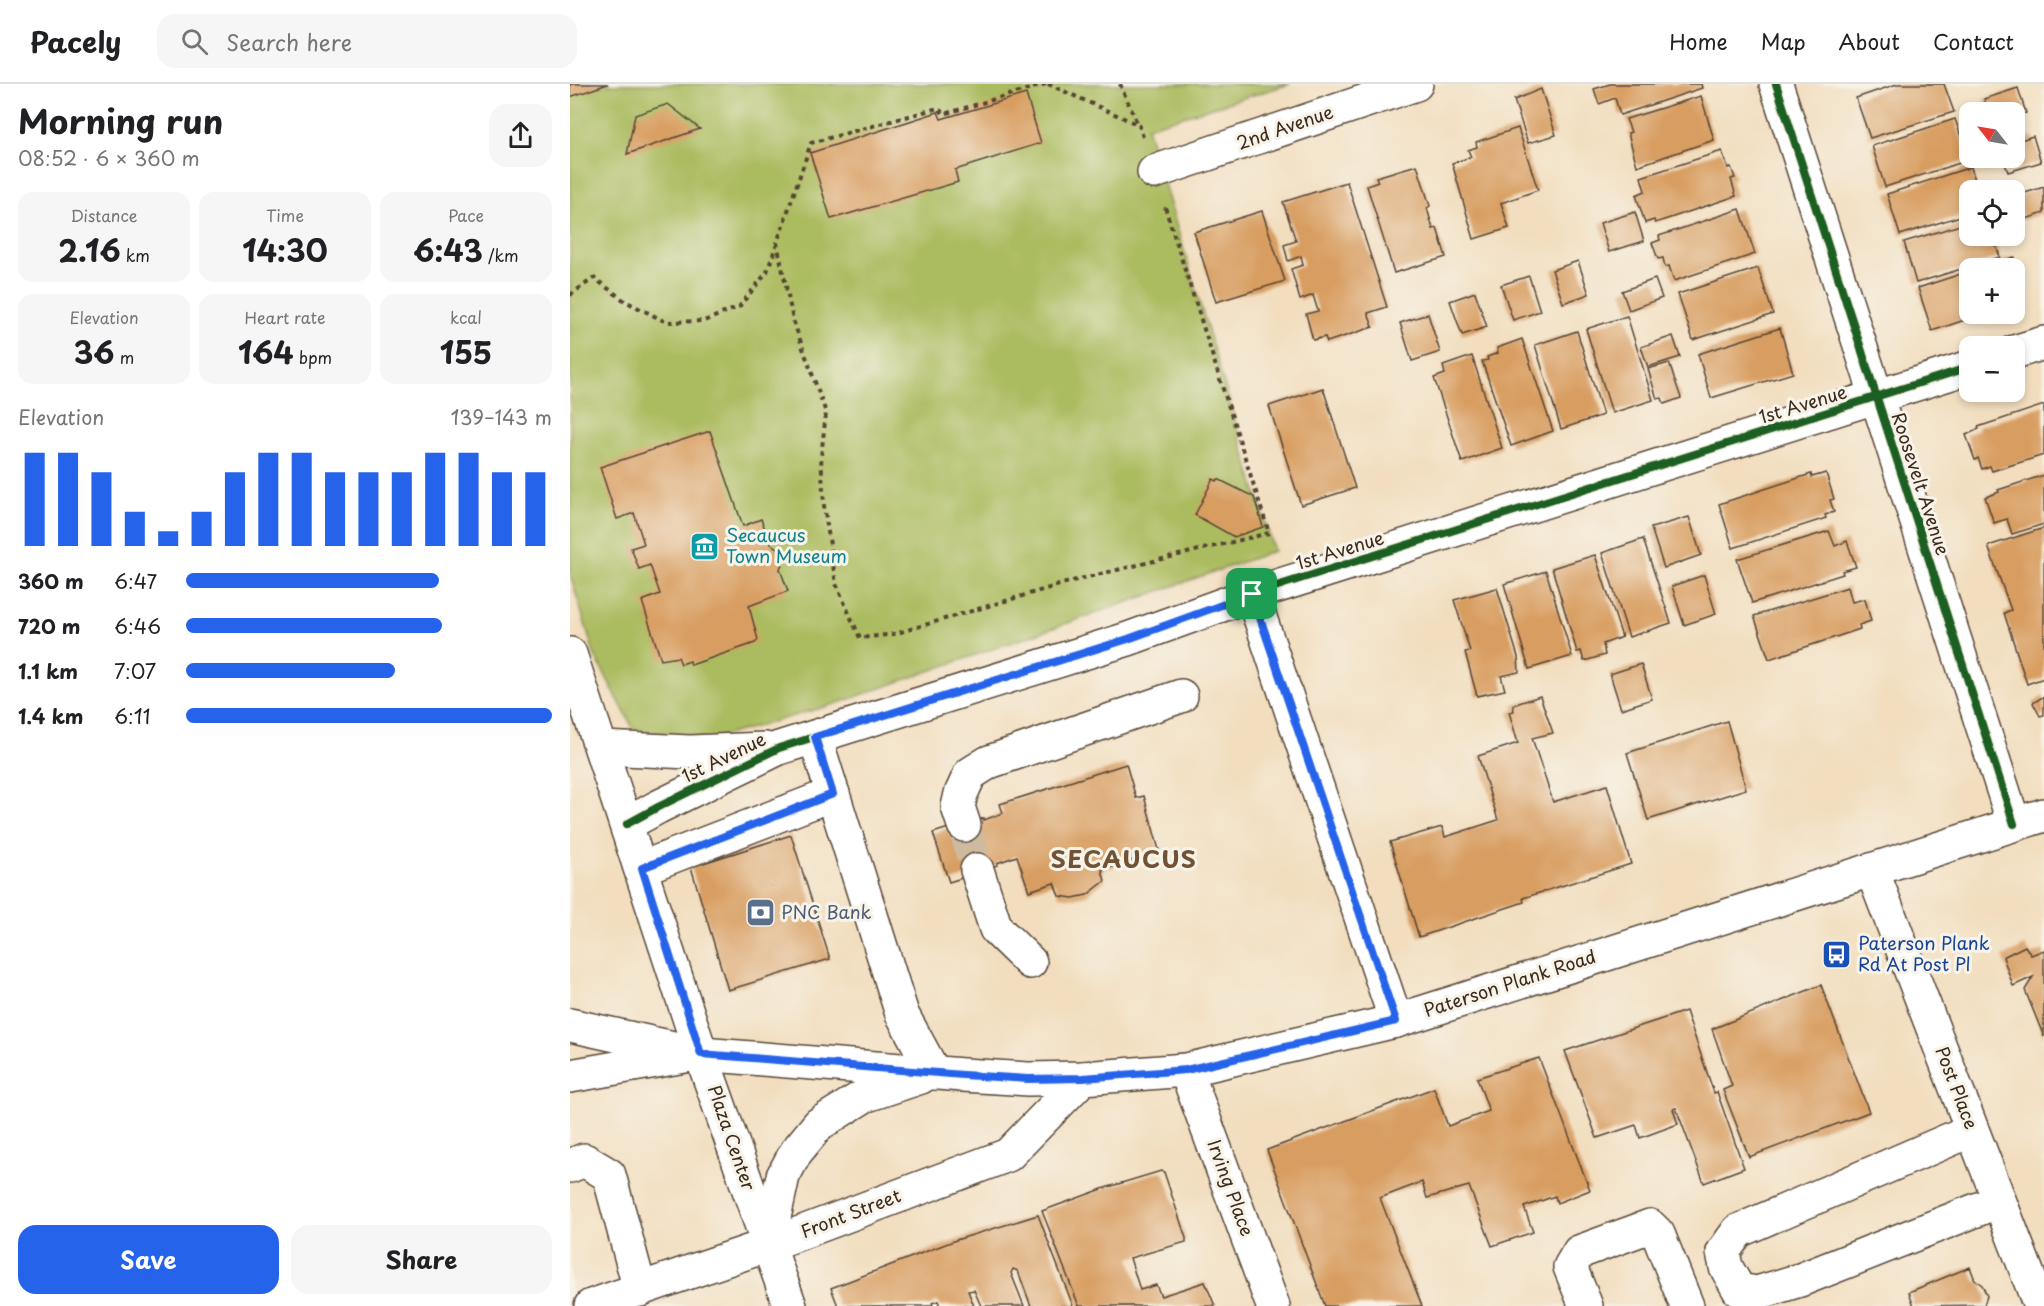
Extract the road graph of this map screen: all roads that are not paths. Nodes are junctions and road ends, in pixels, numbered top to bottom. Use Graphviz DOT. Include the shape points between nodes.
graph roads {
  1 [pos="1416,84"];
  2 [pos="1776,84"];
  3 [pos="1154,172"];
  4 [pos="2044,343"];
  5 [pos="2025,349"];
  6 [pos="1959,371"];
  7 [pos="1877,398"];
  8 [pos="1252,594"];
  9 [pos="570,654"];
  10 [pos="1181,696"];
  11 [pos="815,737"];
  12 [pos="602,748"];
  13 [pos="779,748"];
  14 [pos="833,794"];
  15 [pos="2029,819"];
  16 [pos="627,824"];
  17 [pos="964,825"];
  18 [pos="642,868"];
  19 [pos="977,870"];
  20 [pos="1872,870"];
  21 [pos="1030,962"];
  22 [pos="1396,1021"];
  23 [pos="570,1025"];
  24 [pos="701,1054"];
  25 [pos="1186,1070"];
  26 [pos="934,1073"];
  27 [pos="570,1076"];
  28 [pos="1083,1078"];
  29 [pos="1972,1130"];
  30 [pos="570,1166"];
  31 [pos="1999,1201"];
  32 [pos="768,1245"];
  33 [pos="639,1290"];
  34 [pos="591,1306"];
  35 [pos="790,1306"];
  36 [pos="1273,1306"];
  37 [pos="1586,1306"];
  38 [pos="1687,1306"];
  39 [pos="2040,1306"];
  1 -- 3 [label="street, 2nd Avenue"];
  2 -- 7 [label="street, Roosevelt Avenue"];
  4 -- 5 [label="street"];
  6 -- 7 [label="street, 1st Avenue"];
  7 -- 8 [label="street, 1st Avenue"];
  7 -- 15 [label="street, Roosevelt Avenue"];
  8 -- 11 [label="street, 1st Avenue" via="1128,639"];
  8 -- 22 [label="street"];
  9 -- 12 [label="street, Plaza Center"];
  10 -- 17 [label="street" via="989,762 970,774 961,794 958,807"];
  11 -- 13 [label="street, 1st Avenue"];
  11 -- 14 [label="street"];
  12 -- 13 [label="street, 1st Avenue" via="690,752"];
  12 -- 16 [label="street, Plaza Center"];
  13 -- 16 [label="street, 1st Avenue"];
  14 -- 18 [label="street"];
  14 -- 26 [label="street" via="902,1014"];
  15 -- 20 [label="street, Paterson Plank Road"];
  16 -- 18 [label="street, Plaza Center"];
  18 -- 24 [label="street, Plaza Center"];
  19 -- 21 [label="street" via="996,929"];
  20 -- 22 [label="street, Paterson Plank Road"];
  20 -- 29 [label="street, Post Place"];
  22 -- 25 [label="street, Paterson Plank Road"];
  23 -- 24 [label="street, Paterson Plank Road"];
  24 -- 26 [label="street, Paterson Plank Road"];
  24 -- 27 [label="street"];
  24 -- 32 [label="street, Plaza Center"];
  25 -- 28 [label="street, Paterson Plank Road"];
  25 -- 36 [label="street, Irving Place"];
  26 -- 28 [label="street, Paterson Plank Road"];
  26 -- 32 [label="street" via="864,1096 819,1124 783,1176"];
  28 -- 32 [label="street, Front Street" via="1008,1155"];
  29 -- 31 [label="street, Post Place"];
  29 -- 31 [label="street" via="1738,1231 1723,1252 1726,1267 1739,1290 1757,1293 1800,1280"];
  30 -- 33 [label="street" via="584,1160 609,1175"];
  31 -- 39 [label="street, Post Place"];
  32 -- 33 [label="street, Front Street"];
  32 -- 35 [label="street, Plaza Center"];
  33 -- 34 [label="street, Front Street"];
  37 -- 38 [label="street" via="1570,1267 1579,1252 1650,1226 1658,1234"];
}
